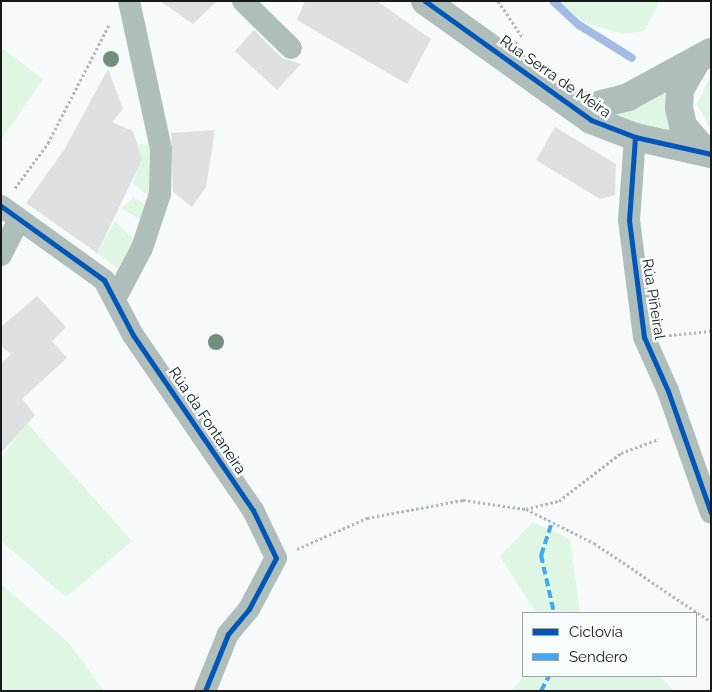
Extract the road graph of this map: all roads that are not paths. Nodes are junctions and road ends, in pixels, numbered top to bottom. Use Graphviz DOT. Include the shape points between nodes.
graph roads {
  1 [pos="129,1"];
  2 [pos="243,1"];
  3 [pos="425,1"];
  4 [pos="292,48"];
  5 [pos="703,57"];
  6 [pos="573,105"];
  7 [pos="634,137"];
  8 [pos="709,153"];
  9 [pos="5,201"];
  10 [pos="19,220"];
  11 [pos="1,256"];
  12 [pos="115,299"];
  13 [pos="711,513"];
  14 [pos="205,691"];
  1 -- 12 [label="street" via="161,149 160,194 142,248"];
  2 -- 4 [label="street"];
  3 -- 6 [label="street, Rúa Serra de Meira"];
  5 -- 6 [label="street, Rúa Serra de Meira" via="628,97 593,106"];
  5 -- 8 [label="street, Rúa Serra de Meira" via="680,90 679,108 683,126"];
  6 -- 7 [label="street, Rúa Serra de Meira" via="591,120"];
  7 -- 8 [label="street, Rúa Serra de Meira"];
  7 -- 13 [label="street, Rúa Piñeiral" via="630,220 644,337"];
  9 -- 10 [label="street, Rúa da Fontaneira"];
  10 -- 11 [label="street"];
  10 -- 12 [label="street, Rúa da Fontaneira" via="104,280"];
  12 -- 14 [label="street, Rúa da Fontaneira" via="133,335 253,510 276,558 248,609 228,634"];
}
